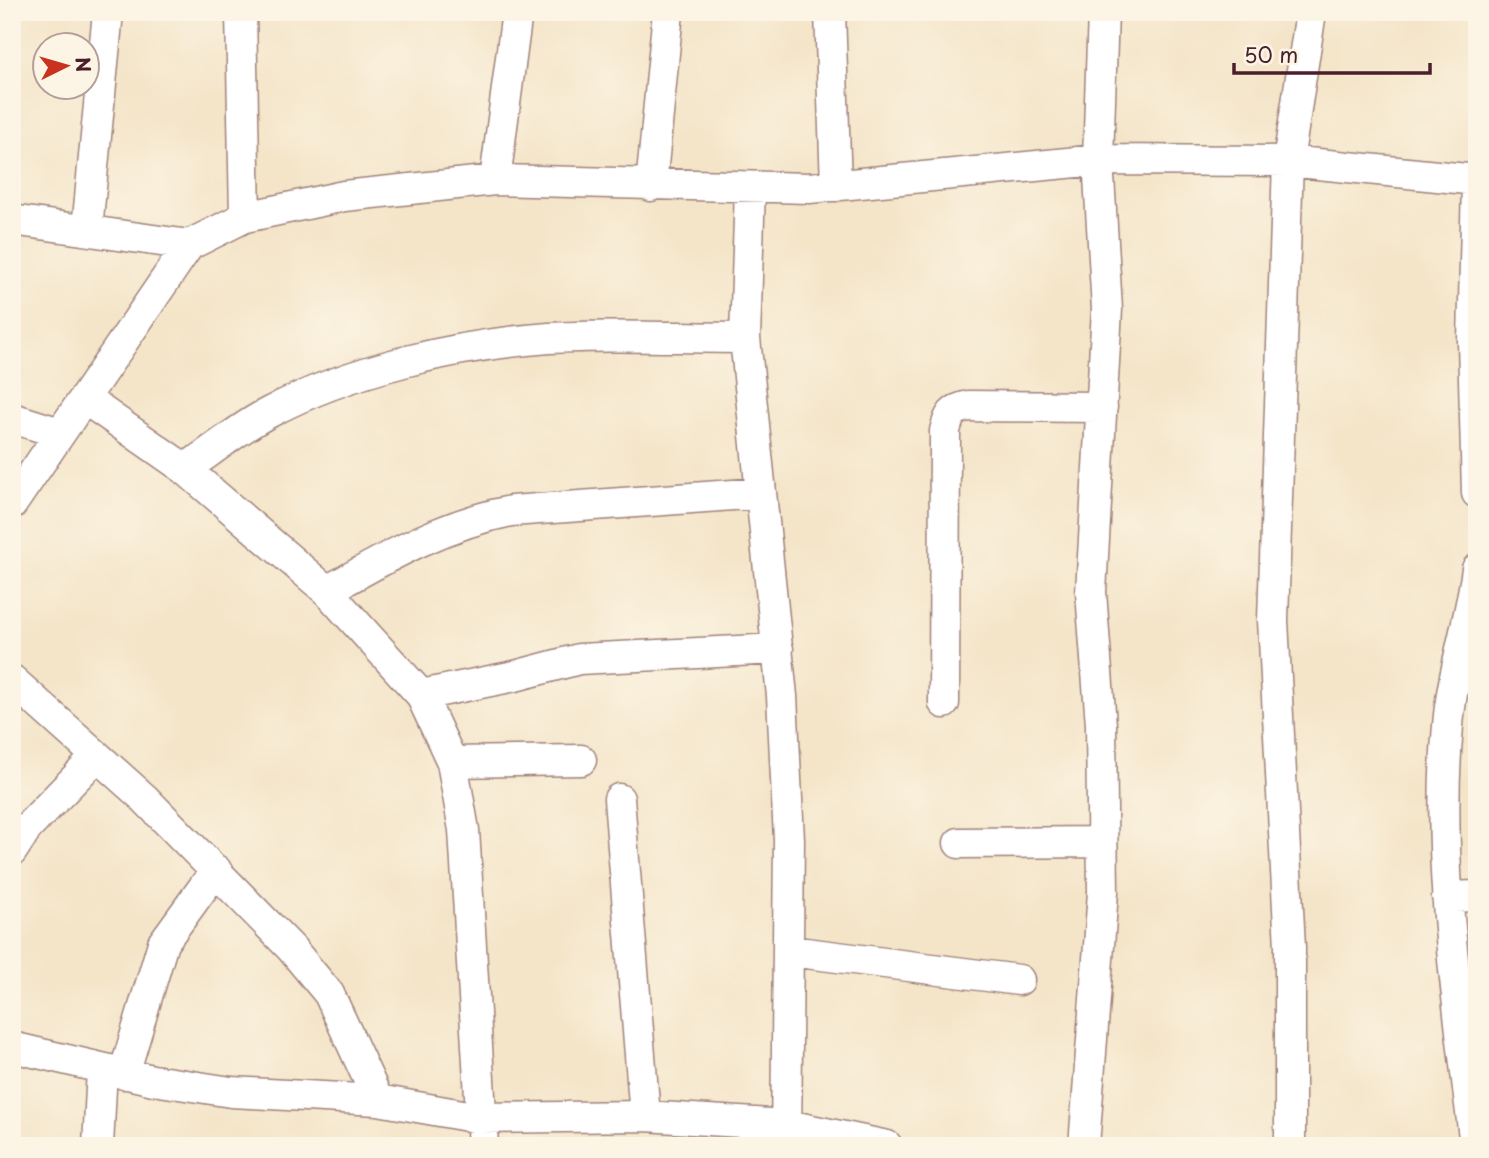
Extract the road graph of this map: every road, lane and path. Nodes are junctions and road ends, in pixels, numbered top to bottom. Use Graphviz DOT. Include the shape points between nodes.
graph roads {
  1 [pos="96,12"];
  2 [pos="241,12"];
  3 [pos="517,12"];
  4 [pos="668,12"];
  5 [pos="830,12"];
  6 [pos="1102,12"];
  7 [pos="1311,12"];
  8 [pos="108,13"];
  9 [pos="1098,160"];
  10 [pos="1288,161"];
  11 [pos="495,180"];
  12 [pos="1477,181"];
  13 [pos="651,186"];
  14 [pos="836,186"];
  15 [pos="750,188"];
  16 [pos="244,217"];
  17 [pos="12,220"];
  18 [pos="87,229"];
  19 [pos="189,245"];
  20 [pos="745,338"];
  21 [pos="85,399"];
  22 [pos="1102,407"];
  23 [pos="12,418"];
  24 [pos="60,433"];
  25 [pos="185,469"];
  26 [pos="761,493"];
  27 [pos="1477,493"];
  28 [pos="12,504"];
  29 [pos="1477,569"];
  30 [pos="327,591"];
  31 [pos="778,649"];
  32 [pos="12,680"];
  33 [pos="421,695"];
  34 [pos="944,703"];
  35 [pos="1463,719"];
  36 [pos="97,756"];
  37 [pos="581,760"];
  38 [pos="452,762"];
  39 [pos="620,799"];
  40 [pos="17,831"];
  41 [pos="1102,842"];
  42 [pos="959,843"];
  43 [pos="216,870"];
  44 [pos="1477,896"];
  45 [pos="1447,897"];
  46 [pos="790,951"];
  47 [pos="1019,980"];
  48 [pos="1467,992"];
  49 [pos="12,1048"];
  50 [pos="113,1072"];
  51 [pos="378,1100"];
  52 [pos="645,1116"];
  53 [pos="481,1132"];
  54 [pos="787,1135"];
  55 [pos="98,1146"];
  56 [pos="887,1146"];
  57 [pos="1084,1146"];
  58 [pos="1290,1146"];
  59 [pos="1475,1146"];
  1 -- 8 [label="street"];
  2 -- 16 [label="street"];
  3 -- 11 [label="street"];
  4 -- 13 [label="street"];
  5 -- 14 [label="street"];
  6 -- 9 [label="street"];
  7 -- 10 [label="street"];
  8 -- 18 [label="street"];
  9 -- 10 [label="street"];
  9 -- 14 [label="street"];
  9 -- 22 [label="street" via="1107,309"];
  10 -- 12 [label="street"];
  10 -- 58 [label="street" via="1273,620 1290,947"];
  11 -- 13 [label="street"];
  11 -- 16 [label="street" via="344,196"];
  12 -- 27 [label="street" via="1473,341"];
  13 -- 15 [label="street"];
  14 -- 15 [label="street"];
  15 -- 20 [label="street"];
  16 -- 19 [label="street"];
  17 -- 18 [label="street"];
  18 -- 19 [label="street"];
  19 -- 21 [label="street"];
  20 -- 25 [label="street" via="548,338 381,369 317,390 267,414"];
  20 -- 26 [label="street"];
  21 -- 24 [label="street"];
  21 -- 25 [label="street"];
  22 -- 34 [label="street" via="969,406 949,416 945,431"];
  22 -- 41 [label="street" via="1091,592 1101,725"];
  23 -- 24 [label="street"];
  24 -- 28 [label="street"];
  25 -- 30 [label="street"];
  26 -- 30 [label="street" via="480,517 398,550"];
  26 -- 31 [label="street"];
  29 -- 35 [label="street"];
  30 -- 33 [label="street"];
  31 -- 33 [label="street" via="579,659"];
  31 -- 46 [label="street"];
  32 -- 36 [label="street"];
  33 -- 38 [label="street"];
  35 -- 45 [label="street"];
  36 -- 40 [label="street"];
  36 -- 43 [label="street"];
  37 -- 38 [label="street"];
  38 -- 53 [label="street" via="464,830"];
  39 -- 52 [label="street"];
  41 -- 42 [label="street"];
  41 -- 57 [label="street" via="1099,967"];
  43 -- 50 [label="street" via="163,943"];
  43 -- 51 [label="street" via="329,994"];
  44 -- 45 [label="street"];
  45 -- 48 [label="street"];
  46 -- 47 [label="street"];
  46 -- 54 [label="street"];
  48 -- 59 [label="street"];
  49 -- 50 [label="street"];
  50 -- 51 [label="street" via="231,1092"];
  50 -- 55 [label="street"];
  51 -- 53 [label="street"];
  52 -- 53 [label="street"];
  52 -- 54 [label="street"];
  54 -- 56 [label="street"];
}
